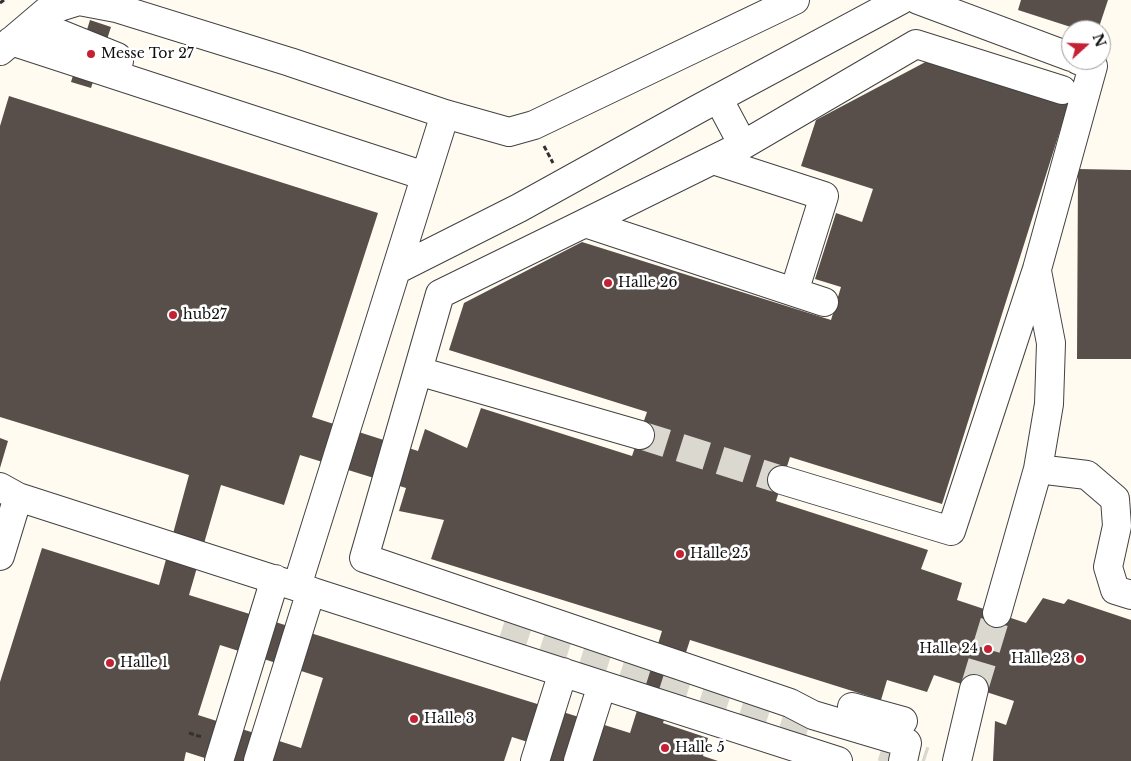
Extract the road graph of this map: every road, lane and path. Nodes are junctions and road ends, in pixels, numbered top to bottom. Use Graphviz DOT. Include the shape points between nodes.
graph roads {
  1 [pos="4,0"];
  2 [pos="795,0"];
  3 [pos="901,0"];
  4 [pos="918,0"];
  5 [pos="0,3"];
  6 [pos="33,23"];
  7 [pos="6,46"];
  8 [pos="1061,54"];
  9 [pos="1092,70"];
  10 [pos="132,81"];
  11 [pos="1062,90"];
  12 [pos="718,98"];
  13 [pos="445,114"];
  14 [pos="743,145"];
  15 [pos="713,160"];
  16 [pos="425,176"];
  17 [pos="585,223"];
  18 [pos="1037,269"];
  19 [pos="396,270"];
  20 [pos="794,292"];
  21 [pos="824,302"];
  22 [pos="418,371"];
  23 [pos="640,435"];
  24 [pos="1038,469"];
  25 [pos="782,480"];
  26 [pos="6,498"];
  27 [pos="1122,543"];
  28 [pos="0,556"];
  29 [pos="294,585"];
  30 [pos="1131,595"];
  31 [pos="997,613"];
  32 [pos="563,672"];
  33 [pos="602,685"];
  34 [pos="974,689"];
  35 [pos="790,703"];
  36 [pos="903,722"];
  37 [pos="219,761"];
  38 [pos="258,761"];
  39 [pos="535,761"];
  40 [pos="578,761"];
  41 [pos="838,761"];
  42 [pos="903,761"];
  43 [pos="957,761"];
  1 -- 5 [label="path"];
  2 -- 13 [label="lane" via="534,125 509,132"];
  3 -- 12 [label="lane"];
  4 -- 8 [label="lane"];
  6 -- 7 [label="lane"];
  6 -- 10 [label="lane" via="117,57"];
  6 -- 13 [label="lane" via="47,12 79,1 116,8"];
  7 -- 10 [label="lane"];
  9 -- 18 [label="lane"];
  10 -- 16 [label="lane"];
  11 -- 14 [label="lane" via="916,44"];
  12 -- 14 [label="lane"];
  12 -- 19 [label="lane" via="519,208"];
  13 -- 16 [label="lane"];
  14 -- 15 [label="lane"];
  15 -- 17 [label="lane"];
  15 -- 20 [label="lane" via="824,196"];
  16 -- 19 [label="lane"];
  17 -- 20 [label="lane"];
  17 -- 22 [label="lane" via="440,294"];
  18 -- 24 [label="lane" via="1051,343 1049,404"];
  18 -- 25 [label="lane" via="951,531"];
  19 -- 29 [label="lane"];
  20 -- 21 [label="lane"];
  22 -- 23 [label="lane"];
  22 -- 35 [label="lane" via="364,558"];
  24 -- 27 [label="lane" via="1087,475 1115,499"];
  24 -- 31 [label="lane"];
  26 -- 28 [label="lane"];
  26 -- 29 [label="lane"];
  27 -- 30 [label="lane" via="1108,567 1114,590"];
  29 -- 32 [label="lane"];
  29 -- 37 [label="lane"];
  29 -- 38 [label="lane"];
  32 -- 33 [label="lane"];
  32 -- 39 [label="lane"];
  33 -- 40 [label="lane"];
  33 -- 41 [label="lane"];
  34 -- 43 [label="lane"];
  35 -- 36 [label="lane" via="812,696"];
  35 -- 42 [label="lane" via="813,715 907,743"];
}
